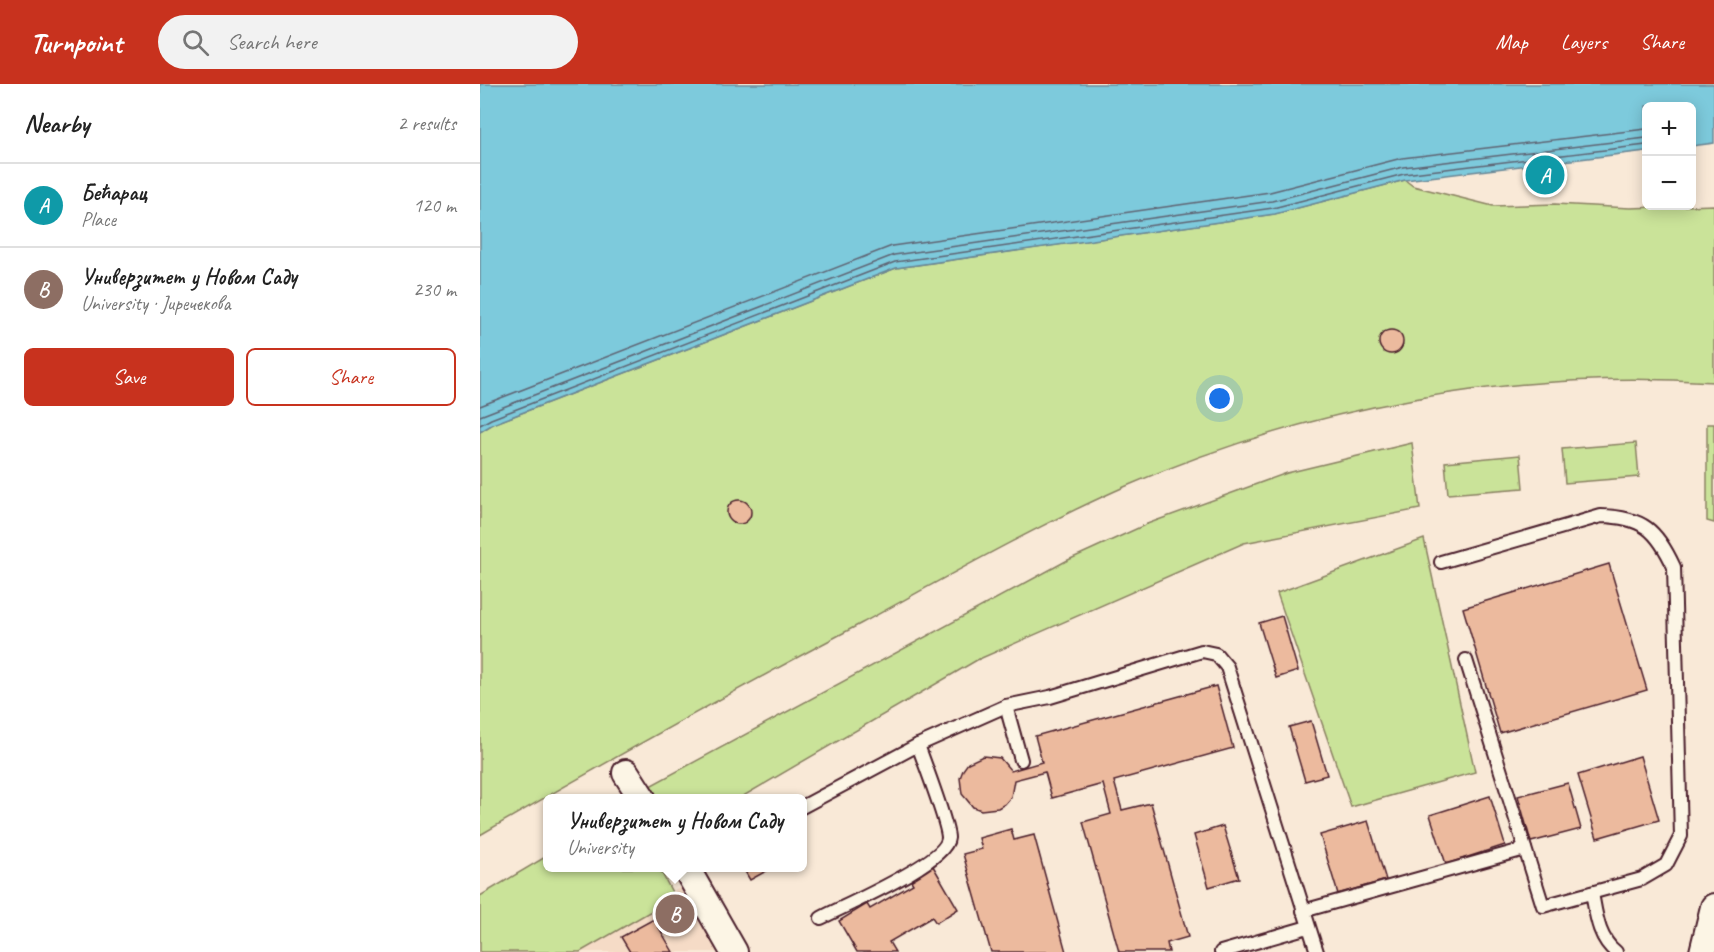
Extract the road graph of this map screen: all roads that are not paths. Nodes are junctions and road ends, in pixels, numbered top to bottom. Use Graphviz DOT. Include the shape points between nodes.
graph roads {
  1 [pos="1441,562"];
  2 [pos="1466,660"];
  3 [pos="1006,706"];
  4 [pos="918,745"];
  5 [pos="1021,760"];
  6 [pos="626,773"];
  7 [pos="639,794"];
  8 [pos="807,804"];
  9 [pos="1525,849"];
  10 [pos="689,872"];
  11 [pos="1592,893"];
  12 [pos="1714,908"];
  13 [pos="1303,910"];
  14 [pos="821,918"];
  15 [pos="1308,927"];
  16 [pos="734,952"];
  17 [pos="1221,952"];
  18 [pos="1317,952"];
  19 [pos="1616,952"];
  20 [pos="1703,952"];
  1 -- 11 [label="lane" via="1601,516 1622,516 1645,525 1662,542 1674,567 1681,836 1666,865 1642,879"];
  2 -- 9 [label="lane"];
  3 -- 4 [label="lane"];
  3 -- 5 [label="lane"];
  3 -- 13 [label="lane" via="1050,697 1202,651 1216,654 1227,667"];
  4 -- 8 [label="lane"];
  4 -- 14 [label="lane" via="948,835 943,850 918,868"];
  6 -- 7 [label="street"];
  9 -- 11 [label="lane" via="1543,906"];
  9 -- 13 [label="lane"];
  10 -- 16 [label="street"];
  11 -- 19 [label="lane" via="1598,923 1607,945"];
  12 -- 20 [label="street"];
  13 -- 15 [label="lane"];
  15 -- 17 [label="lane"];
  15 -- 18 [label="lane"];
}
